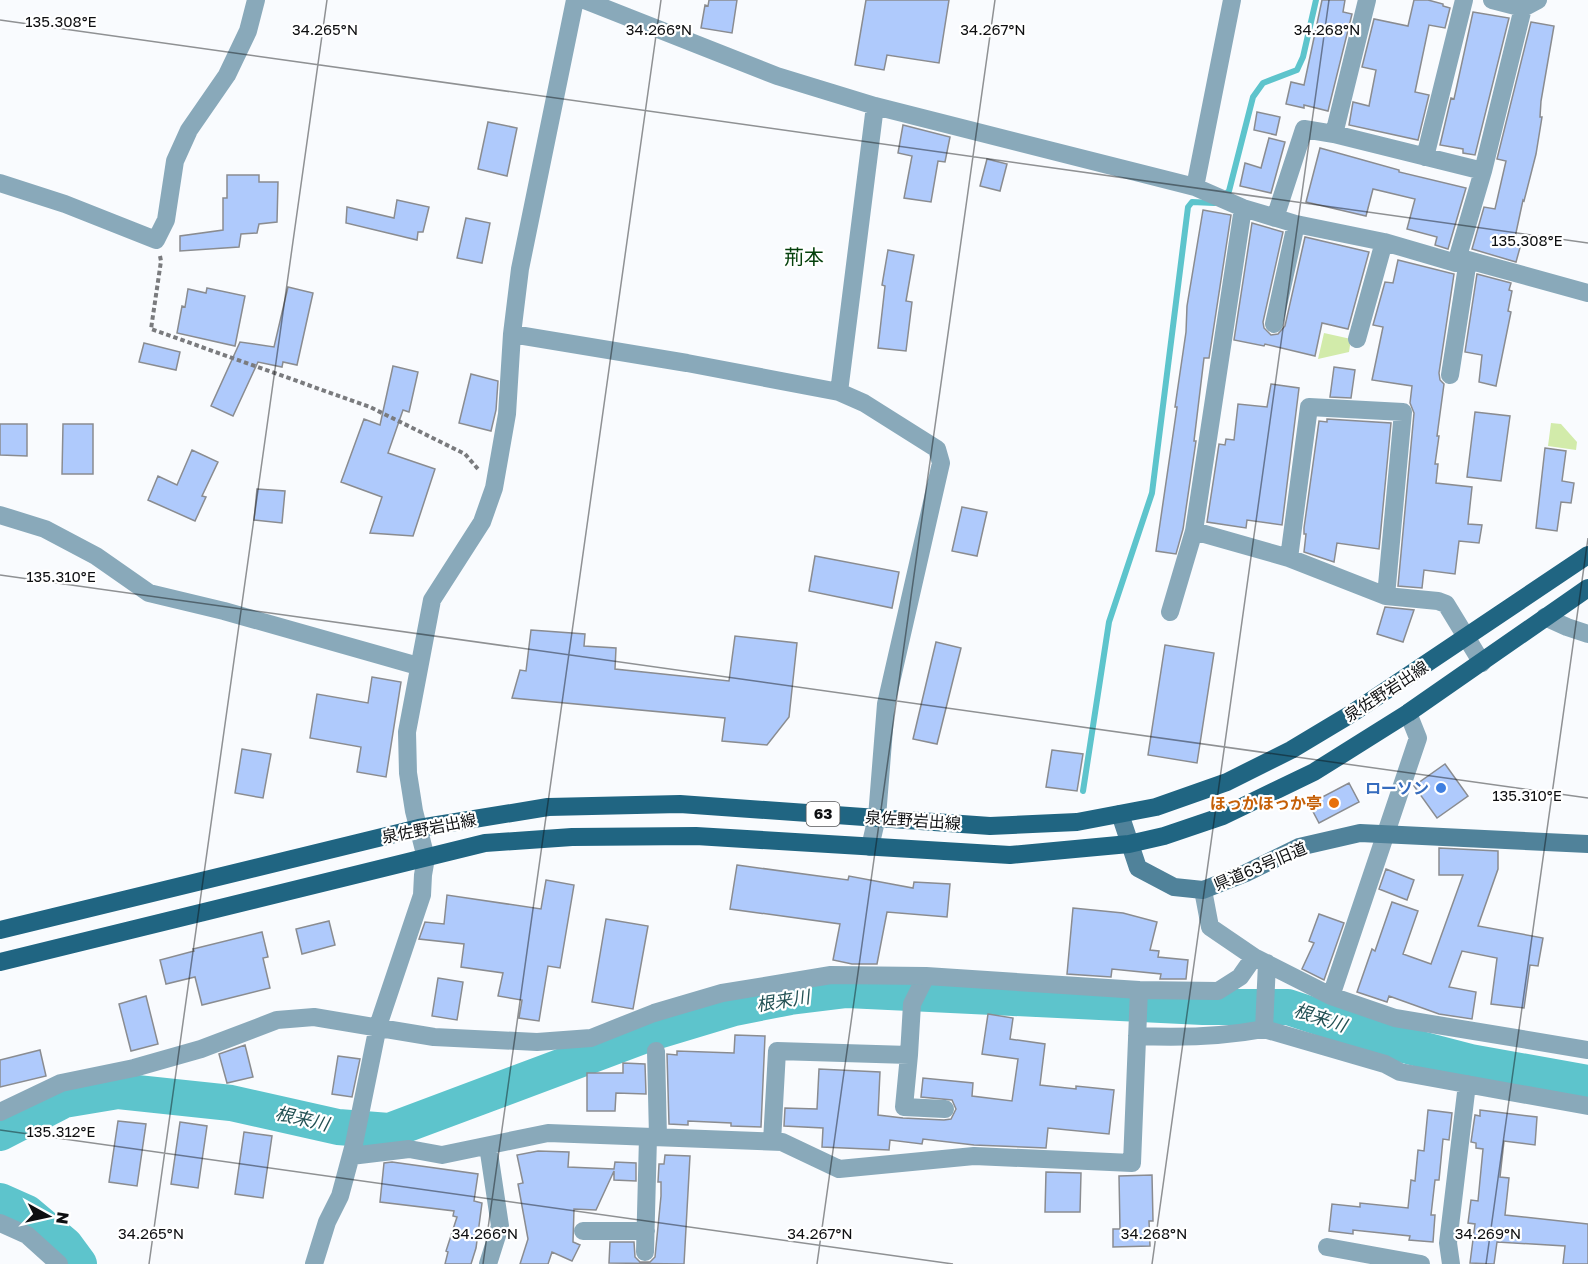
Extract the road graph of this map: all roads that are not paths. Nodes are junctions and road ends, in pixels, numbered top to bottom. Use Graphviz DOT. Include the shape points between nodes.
graph roads {
  1 [pos="256,0"];
  2 [pos="575,0"];
  3 [pos="584,0"];
  4 [pos="1232,0"];
  5 [pos="1367,0"];
  6 [pos="1464,0"];
  7 [pos="1492,0"];
  8 [pos="1531,4"];
  9 [pos="875,106"];
  10 [pos="1334,134"];
  11 [pos="1425,157"];
  12 [pos="1483,171"];
  13 [pos="0,183"];
  14 [pos="1195,187"];
  15 [pos="1230,202"];
  16 [pos="1275,218"];
  17 [pos="1296,224"];
  18 [pos="1384,242"];
  19 [pos="1462,262"];
  20 [pos="1588,292"];
  21 [pos="1275,324"];
  22 [pos="512,334"];
  23 [pos="1357,339"];
  24 [pos="1450,375"];
  25 [pos="839,392"];
  26 [pos="0,515"];
  27 [pos="1194,531"];
  28 [pos="1588,555"];
  29 [pos="1289,558"];
  30 [pos="1588,588"];
  31 [pos="1386,596"];
  32 [pos="1170,612"];
  33 [pos="1545,616"];
  34 [pos="1588,634"];
  35 [pos="1465,638"];
  36 [pos="1482,663"];
  37 [pos="418,666"];
  38 [pos="1408,713"];
  39 [pos="1120,814"];
  40 [pos="877,817"];
  41 [pos="419,828"];
  42 [pos="1385,835"];
  43 [pos="1129,844"];
  44 [pos="1588,844"];
  45 [pos="870,847"];
  46 [pos="426,858"];
  47 [pos="1203,890"];
  48 [pos="0,930"];
  49 [pos="1261,960"];
  50 [pos="0,962"];
  51 [pos="926,976"];
  52 [pos="1139,990"];
  53 [pos="1331,996"];
  54 [pos="1264,1025"];
  55 [pos="378,1026"];
  56 [pos="1137,1036"];
  57 [pos="1588,1050"];
  58 [pos="656,1051"];
  59 [pos="909,1055"];
  60 [pos="1467,1084"];
  61 [pos="1588,1106"];
  62 [pos="945,1109"];
  63 [pos="0,1112"];
  64 [pos="653,1137"];
  65 [pos="771,1142"];
  66 [pos="488,1146"];
  67 [pos="353,1150"];
  68 [pos="0,1223"];
  69 [pos="583,1231"];
  70 [pos="646,1231"];
  71 [pos="1327,1247"];
  72 [pos="645,1252"];
  73 [pos="1371,1260"];
  74 [pos="59,1264"];
  75 [pos="314,1264"];
  76 [pos="488,1264"];
  77 [pos="1421,1264"];
  78 [pos="1451,1264"];
  1 -- 13 [label="street" via="248,31 227,75 189,130 175,161 166,220 156,240"];
  2 -- 22 [label="street" via="520,269"];
  3 -- 9 [label="street" via="777,76"];
  4 -- 14 [label="street"];
  5 -- 10 [label="street"];
  6 -- 11 [label="street"];
  7 -- 8 [label="street"];
  8 -- 12 [label="street"];
  9 -- 14 [label="street"];
  9 -- 25 [label="street"];
  10 -- 11 [label="street"];
  10 -- 16 [label="street" via="1304,129"];
  11 -- 12 [label="street"];
  12 -- 19 [label="street"];
  14 -- 15 [label="street"];
  15 -- 16 [label="street"];
  15 -- 27 [label="street"];
  16 -- 17 [label="street"];
  17 -- 18 [label="street"];
  17 -- 21 [label="street"];
  18 -- 19 [label="street"];
  18 -- 23 [label="street"];
  19 -- 20 [label="street"];
  19 -- 24 [label="street"];
  22 -- 25 [label="street"];
  22 -- 37 [label="street" via="507,414 494,488 482,522 432,600"];
  25 -- 40 [label="street" via="864,403 937,449 941,463 886,704"];
  26 -- 37 [label="street" via="45,529 96,556 149,593"];
  27 -- 29 [label="street"];
  27 -- 32 [label="street"];
  28 -- 35 [label="main road, 泉佐野岩出線 / 63"];
  29 -- 31 [label="street"];
  29 -- 31 [label="street" via="1309,407 1402,412"];
  30 -- 33 [label="main road, 泉佐野岩出線 / 63"];
  31 -- 35 [label="street" via="1446,604"];
  33 -- 34 [label="street"];
  33 -- 36 [label="main road, 泉佐野岩出線 / 63"];
  35 -- 36 [label="street"];
  35 -- 39 [label="main road, 泉佐野岩出線 / 63" via="1291,750 1227,782 1156,807"];
  36 -- 38 [label="main road, 泉佐野岩出線 / 63"];
  37 -- 41 [label="street" via="407,732 408,772"];
  38 -- 42 [label="street" via="1418,738"];
  38 -- 43 [label="main road, 泉佐野岩出線 / 63" via="1314,772 1223,816"];
  39 -- 40 [label="main road, 泉佐野岩出線 / 63" via="1077,822 990,826"];
  39 -- 43 [label="street, 県道63号旧道"];
  40 -- 41 [label="main road, 泉佐野岩出線 / 63" via="680,804 548,807"];
  40 -- 45 [label="street"];
  41 -- 46 [label="street"];
  41 -- 48 [label="main road, 泉佐野岩出線 / 63"];
  42 -- 44 [label="street, 県道63号旧道"];
  42 -- 47 [label="street, 県道63号旧道" via="1360,833 1299,847"];
  42 -- 53 [label="street"];
  43 -- 45 [label="main road, 泉佐野岩出線 / 63" via="1010,855"];
  43 -- 47 [label="street, 県道63号旧道" via="1138,868 1174,887"];
  45 -- 46 [label="main road, 泉佐野岩出線 / 63" via="696,836 572,837 485,843"];
  46 -- 50 [label="main road, 泉佐野岩出線 / 63"];
  46 -- 55 [label="street" via="423,895"];
  47 -- 49 [label="street" via="1210,927"];
  49 -- 52 [label="street" via="1218,991"];
  49 -- 53 [label="street"];
  49 -- 54 [label="street" via="1266,985"];
  51 -- 52 [label="street"];
  51 -- 55 [label="street" via="831,975 722,993 654,1013 591,1038 537,1042 434,1037"];
  51 -- 59 [label="street" via="912,1004"];
  52 -- 56 [label="street"];
  53 -- 57 [label="street" via="1395,1017"];
  54 -- 56 [label="street" via="1231,1035"];
  54 -- 60 [label="street" via="1400,1072"];
  55 -- 63 [label="street" via="314,1017 277,1020 201,1049 61,1083"];
  55 -- 67 [label="street"];
  56 -- 65 [label="street" via="1132,1163 974,1156 839,1169 782,1142"];
  58 -- 64 [label="street"];
  59 -- 62 [label="street" via="904,1107"];
  59 -- 65 [label="street" via="777,1051"];
  60 -- 61 [label="street"];
  60 -- 78 [label="street" via="1448,1243"];
  64 -- 65 [label="street"];
  64 -- 66 [label="street" via="548,1133"];
  64 -- 70 [label="street"];
  66 -- 67 [label="street" via="442,1155 409,1149"];
  66 -- 76 [label="street" via="500,1226"];
  67 -- 75 [label="street"];
  68 -- 74 [label="street" via="27,1235"];
  69 -- 70 [label="street"];
  70 -- 72 [label="street"];
  71 -- 73 [label="street"];
  73 -- 77 [label="street"];
}
